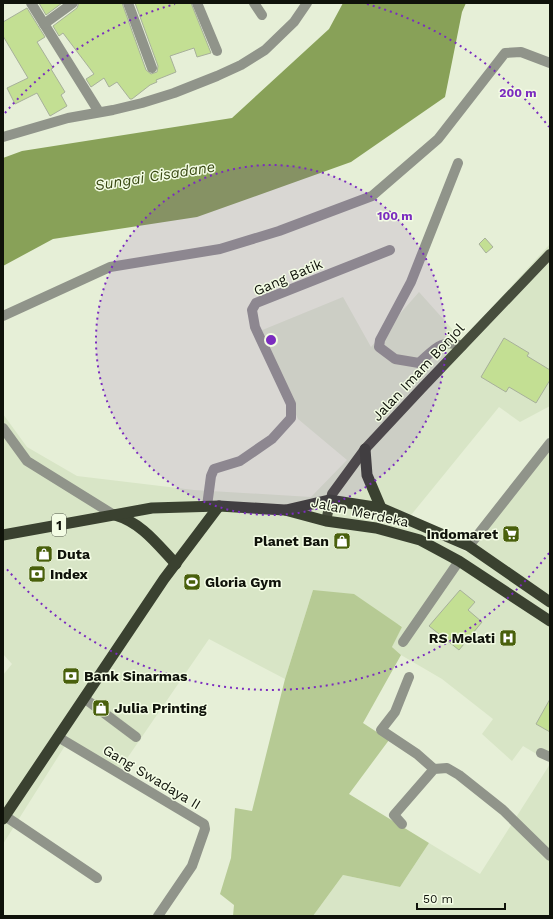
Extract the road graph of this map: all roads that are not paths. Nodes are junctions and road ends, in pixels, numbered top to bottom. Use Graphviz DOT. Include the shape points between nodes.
graph roads {
  1 [pos="30,3"];
  2 [pos="74,3"];
  3 [pos="128,3"];
  4 [pos="197,3"];
  5 [pos="254,3"];
  6 [pos="307,3"];
  7 [pos="262,15"];
  8 [pos="44,24"];
  9 [pos="217,51"];
  10 [pos="550,63"];
  11 [pos="152,68"];
  12 [pos="99,112"];
  13 [pos="3,136"];
  14 [pos="458,163"];
  15 [pos="390,250"];
  16 [pos="550,254"];
  17 [pos="3,316"];
  18 [pos="462,346"];
  19 [pos="3,428"];
  20 [pos="550,443"];
  21 [pos="366,449"];
  22 [pos="330,500"];
  23 [pos="207,506"];
  24 [pos="219,506"];
  25 [pos="381,508"];
  26 [pos="286,510"];
  27 [pos="114,515"];
  28 [pos="326,522"];
  29 [pos="4,535"];
  30 [pos="469,546"];
  31 [pos="459,561"];
  32 [pos="176,564"];
  33 [pos="550,602"];
  34 [pos="549,617"];
  35 [pos="403,642"];
  36 [pos="409,677"];
  37 [pos="84,698"];
  38 [pos="58,737"];
  39 [pos="136,737"];
  40 [pos="434,769"];
  41 [pos="4,818"];
  42 [pos="402,824"];
  43 [pos="550,856"];
  44 [pos="98,878"];
  45 [pos="158,915"];
  1 -- 8 [label="street"];
  2 -- 8 [label="street"];
  3 -- 11 [label="street"];
  4 -- 9 [label="street"];
  5 -- 7 [label="street"];
  6 -- 12 [label="street" via="294,22 264,50 241,65 174,93"];
  8 -- 12 [label="street"];
  10 -- 17 [label="street" via="521,52 505,53 438,139 372,196 279,231 220,249 110,267"];
  12 -- 13 [label="street"];
  14 -- 18 [label="street" via="411,282 380,340 379,347 396,359 419,363 441,344"];
  15 -- 23 [label="street, Gang Batik" via="256,303 252,310 255,327 291,404 292,418 272,439 240,461 214,469"];
  16 -- 18 [label="main road, Jalan Imam Bonjol"];
  18 -- 21 [label="main road, Jalan Imam Bonjol"];
  19 -- 27 [label="street" via="27,461"];
  20 -- 30 [label="street"];
  21 -- 22 [label="main road, Jalan Imam Bonjol"];
  21 -- 25 [label="highway" via="367,475"];
  22 -- 25 [label="highway, Jalan Merdeka / 1"];
  22 -- 26 [label="highway, Jalan Merdeka / 1"];
  22 -- 28 [label="main road, Jalan Imam Bonjol"];
  23 -- 24 [label="highway, Jalan Merdeka / 1"];
  23 -- 27 [label="highway, Jalan Merdeka / 1" via="152,508"];
  24 -- 26 [label="highway, Jalan Merdeka / 1"];
  24 -- 32 [label="highway"];
  25 -- 30 [label="highway, Jalan Merdeka / 1"];
  26 -- 28 [label="highway, Jalan Merdeka / 1"];
  27 -- 29 [label="highway, Jalan Merdeka / 1"];
  27 -- 32 [label="highway" via="143,529"];
  28 -- 31 [label="highway, Jalan Merdeka / 1" via="376,528 420,540"];
  30 -- 33 [label="highway, Jalan Merdeka / 1"];
  31 -- 34 [label="highway, Jalan Merdeka / 1"];
  31 -- 35 [label="street"];
  32 -- 37 [label="highway"];
  36 -- 40 [label="street" via="395,712 381,730 417,754"];
  37 -- 38 [label="highway"];
  37 -- 39 [label="street"];
  38 -- 41 [label="highway"];
  38 -- 45 [label="street, Gang Swadaya II" via="204,824 205,829 192,866"];
  40 -- 42 [label="street" via="394,815"];
  40 -- 43 [label="street" via="447,768 459,775 503,810"];
  41 -- 44 [label="street"];
}
